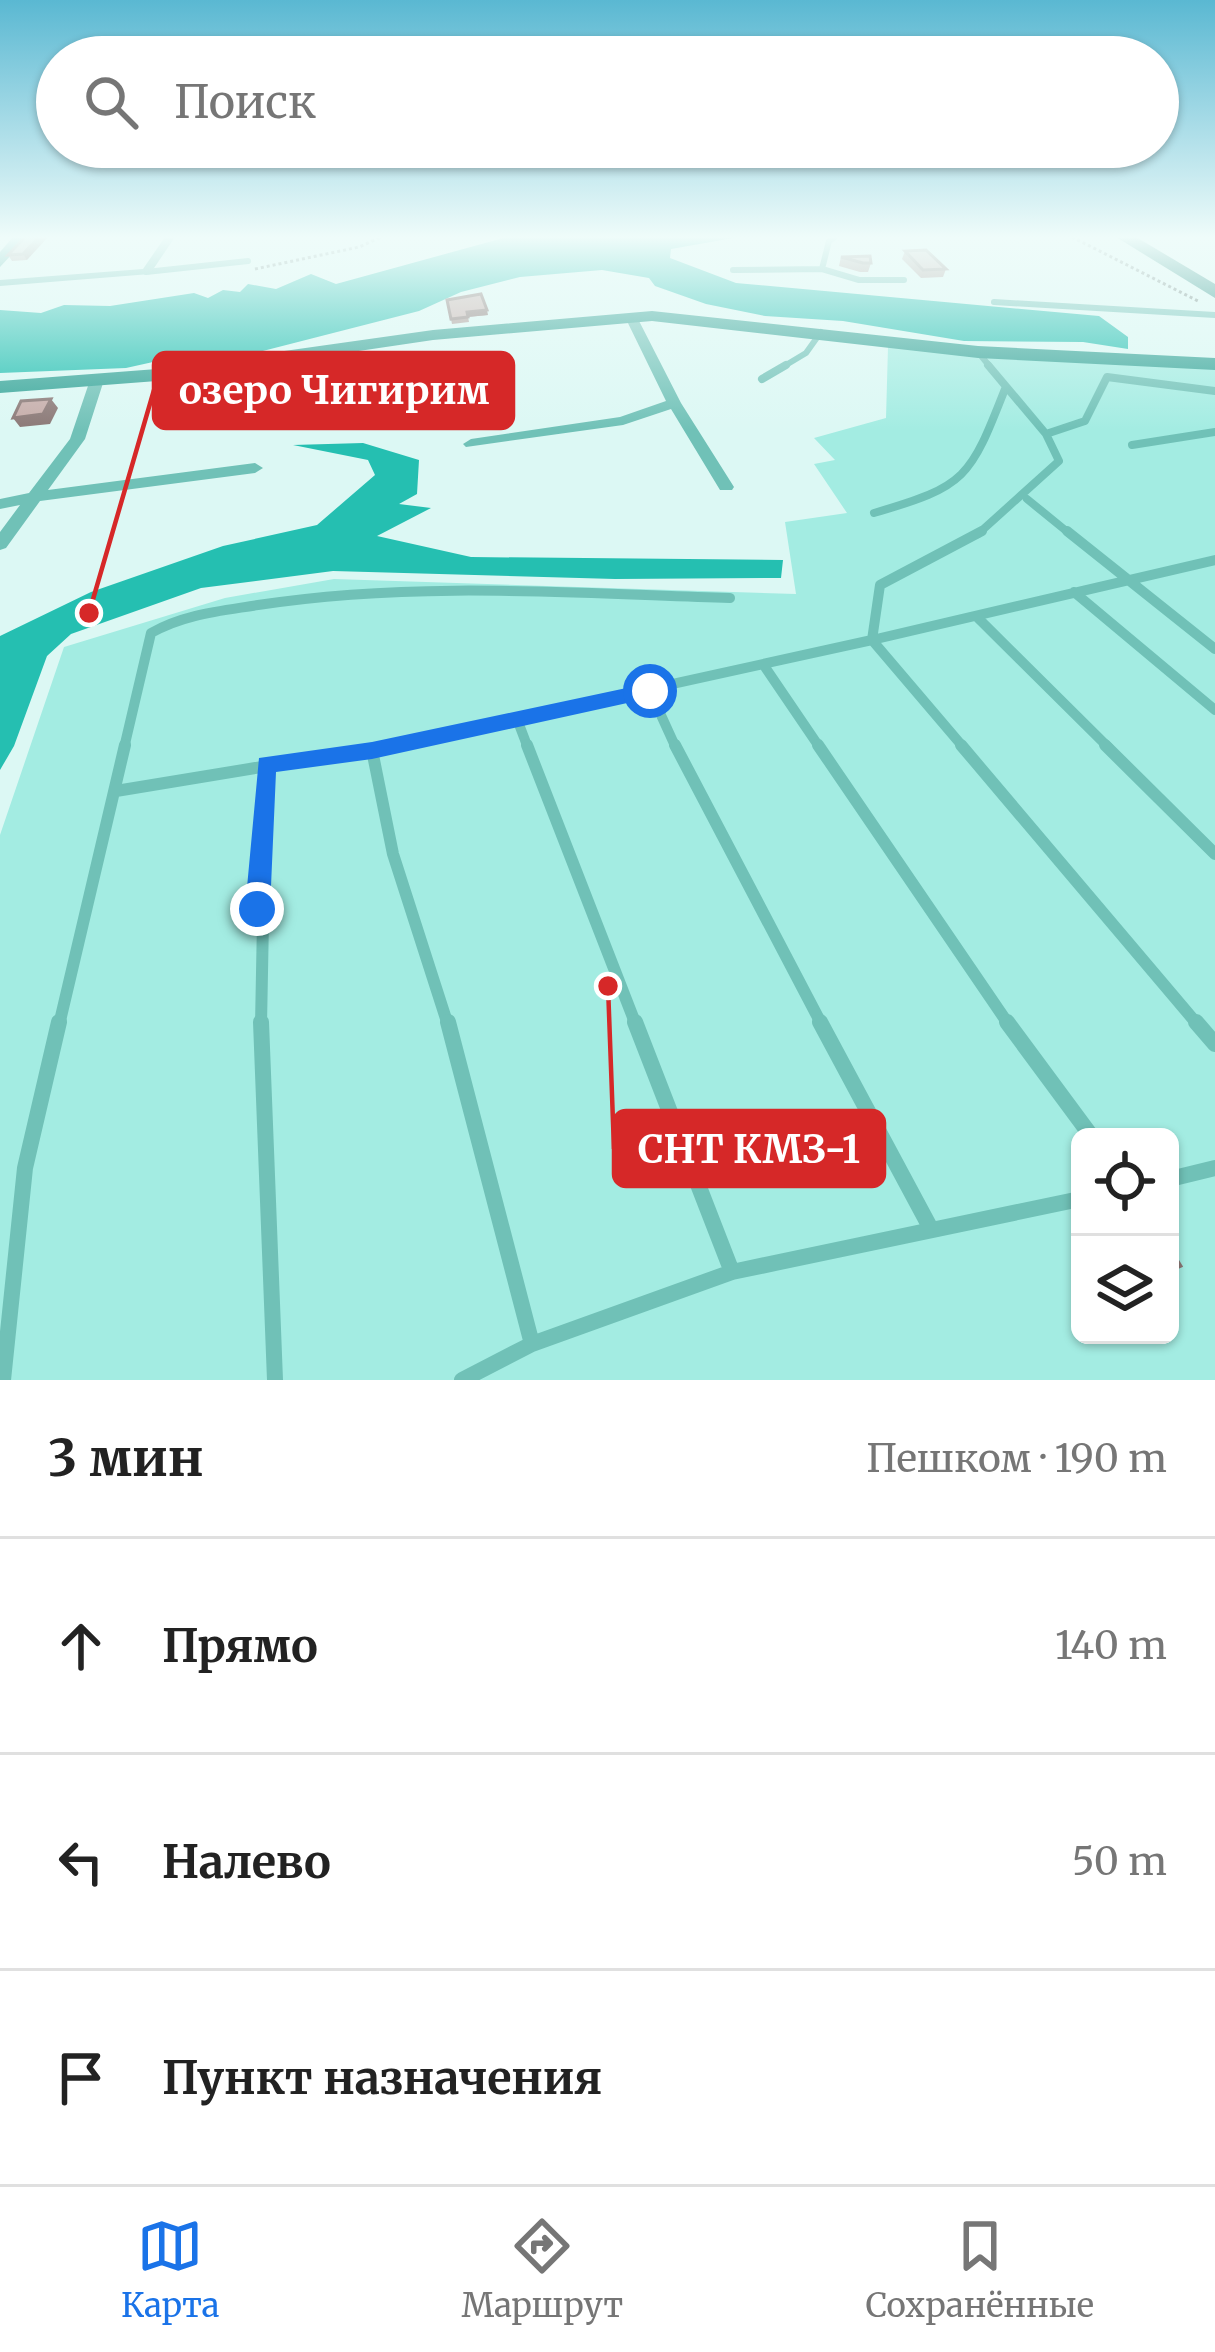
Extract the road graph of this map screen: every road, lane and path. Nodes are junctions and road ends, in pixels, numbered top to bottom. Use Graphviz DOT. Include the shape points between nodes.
graph roads {
  1 [pos="994,302"];
  2 [pos="1215,315"];
  3 [pos="631,317"];
  4 [pos="821,332"];
  5 [pos="978,352"];
  6 [pos="1215,364"];
  7 [pos="762,379"];
  8 [pos="98,380"];
  9 [pos="0,387"];
  10 [pos="1006,389"];
  11 [pos="1215,391"];
  12 [pos="674,403"];
  13 [pos="1215,431"];
  14 [pos="1046,434"];
  15 [pos="471,444"];
  16 [pos="1132,445"];
  17 [pos="255,468"];
  18 [pos="726,488"];
  19 [pos="1027,499"];
  20 [pos="32,501"];
  21 [pos="0,504"];
  22 [pos="874,513"];
  23 [pos="0,544"];
  24 [pos="1215,560"];
  25 [pos="1124,580"];
  26 [pos="1074,592"];
  27 [pos="730,598"];
  28 [pos="977,617"];
  29 [pos="872,640"];
  30 [pos="1215,649"];
  31 [pos="765,667"];
  32 [pos="650,691"];
  33 [pos="1215,710"];
  34 [pos="517,719"];
  35 [pos="372,751"];
  36 [pos="266,764"];
  37 [pos="116,791"];
  38 [pos="1215,854"];
  39 [pos="1215,1044"];
  40 [pos="1085,1128"];
  41 [pos="1215,1168"];
  42 [pos="1179,1177"];
  43 [pos="1071,1200"];
  44 [pos="931,1229"];
  45 [pos="733,1272"];
  46 [pos="532,1344"];
  47 [pos="3,1380"];
  48 [pos="275,1380"];
  49 [pos="462,1380"];
  1 -- 2 [label="lane"];
  3 -- 4 [label="street"];
  3 -- 8 [label="street"];
  3 -- 12 [label="street"];
  4 -- 5 [label="street"];
  4 -- 7 [label="lane" via="806,353"];
  5 -- 6 [label="street"];
  5 -- 10 [label="lane"];
  8 -- 9 [label="street"];
  8 -- 20 [label="street" via="77,439"];
  10 -- 14 [label="lane"];
  10 -- 22 [label="lane" via="972,472 949,492"];
  11 -- 14 [label="lane" via="1107,377 1084,422"];
  12 -- 15 [label="street" via="623,421"];
  12 -- 18 [label="street"];
  13 -- 16 [label="lane"];
  14 -- 19 [label="lane" via="1059,461"];
  17 -- 20 [label="street"];
  19 -- 25 [label="lane"];
  19 -- 29 [label="lane" via="880,585"];
  20 -- 21 [label="street"];
  20 -- 23 [label="street"];
  24 -- 25 [label="lane"];
  25 -- 26 [label="lane"];
  25 -- 30 [label="lane"];
  26 -- 28 [label="lane"];
  26 -- 33 [label="lane"];
  27 -- 37 [label="lane" via="374,590 165,624 151,633"];
  28 -- 29 [label="lane"];
  28 -- 38 [label="lane"];
  29 -- 31 [label="lane"];
  29 -- 39 [label="lane"];
  31 -- 32 [label="lane"];
  31 -- 40 [label="lane"];
  32 -- 34 [label="lane"];
  32 -- 44 [label="lane"];
  34 -- 35 [label="lane"];
  34 -- 45 [label="lane"];
  35 -- 36 [label="lane"];
  35 -- 46 [label="lane" via="393,854 437,981"];
  36 -- 37 [label="lane"];
  36 -- 48 [label="lane" via="258,1048"];
  37 -- 47 [label="lane" via="25,1168"];
  41 -- 42 [label="lane"];
  43 -- 44 [label="lane"];
  44 -- 45 [label="lane"];
  45 -- 46 [label="lane"];
  46 -- 49 [label="lane"];
}
